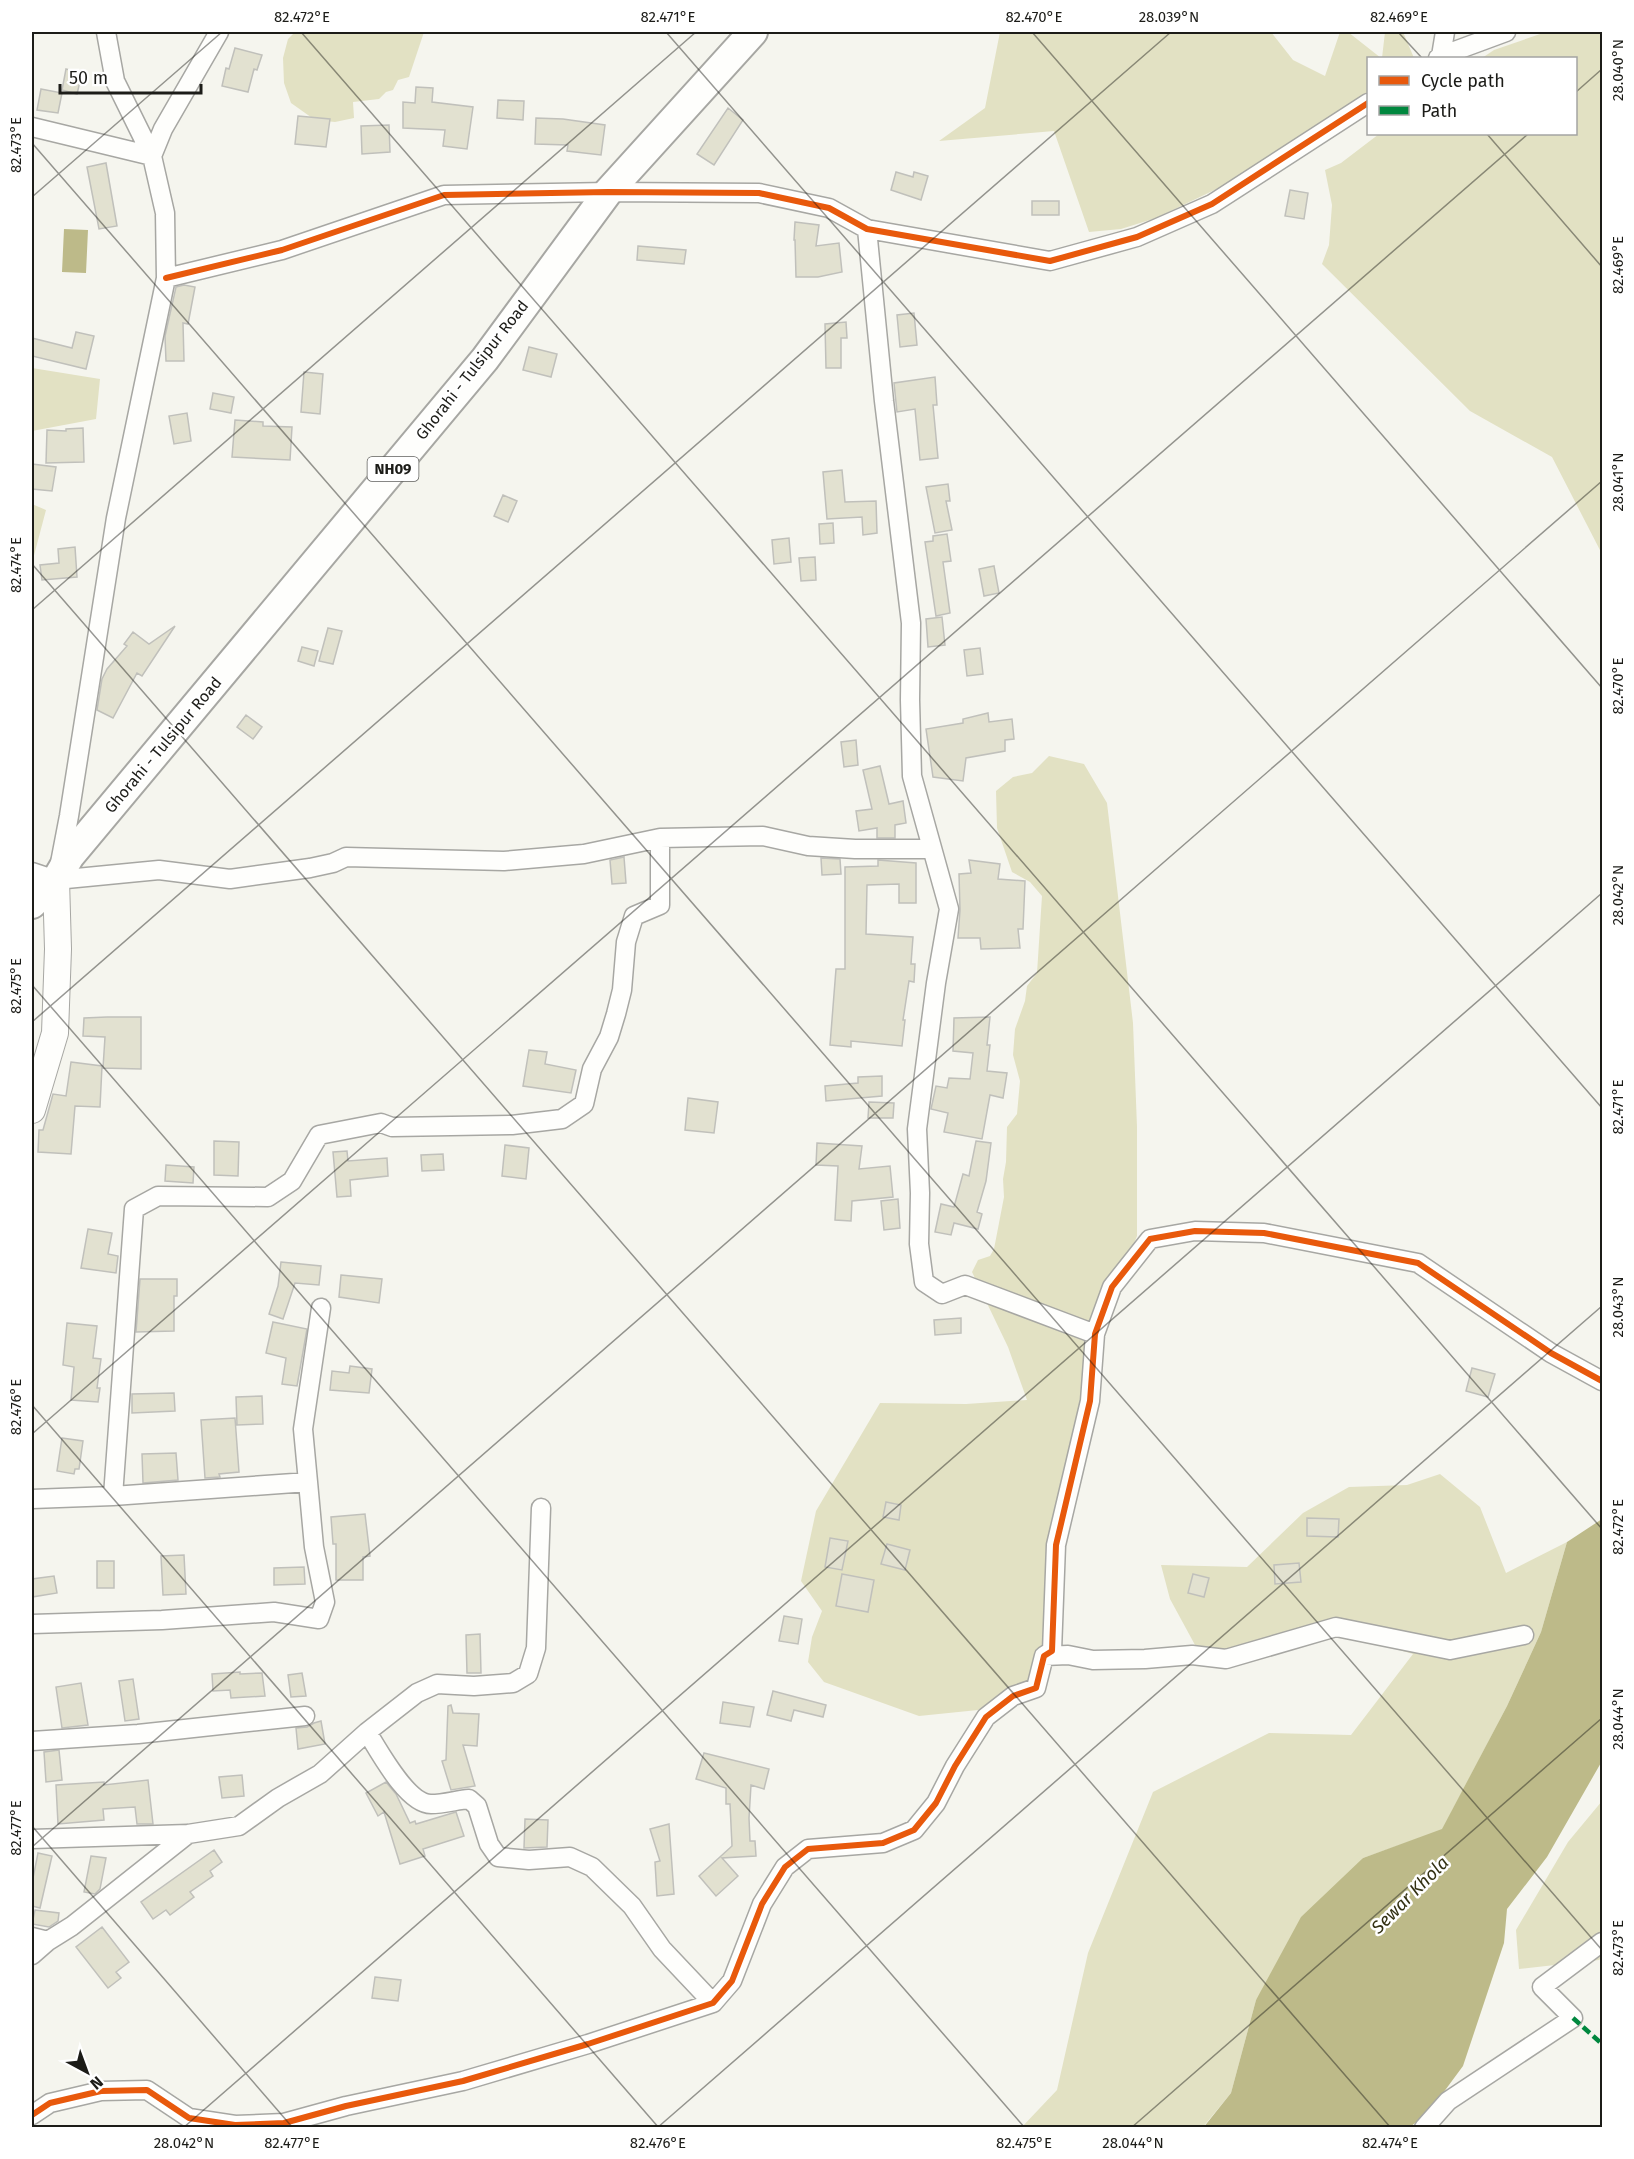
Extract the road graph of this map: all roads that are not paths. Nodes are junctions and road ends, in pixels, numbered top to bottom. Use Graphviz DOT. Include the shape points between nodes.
graph roads {
  1 [pos="106,32"];
  2 [pos="219,32"];
  3 [pos="753,32"];
  4 [pos="1445,32"];
  5 [pos="1506,32"];
  6 [pos="1439,57"];
  7 [pos="1367,104"];
  8 [pos="32,127"];
  9 [pos="152,156"];
  10 [pos="608,192"];
  11 [pos="867,229"];
  12 [pos="166,278"];
  13 [pos="660,838"];
  14 [pos="931,849"];
  15 [pos="44,876"];
  16 [pos="32,904"];
  17 [pos="32,1110"];
  18 [pos="321,1308"];
  19 [pos="1095,1334"];
  20 [pos="1602,1381"];
  21 [pos="308,1482"];
  22 [pos="113,1496"];
  23 [pos="32,1499"];
  24 [pos="541,1508"];
  25 [pos="32,1624"];
  26 [pos="1524,1635"];
  27 [pos="1044,1656"];
  28 [pos="305,1716"];
  29 [pos="367,1732"];
  30 [pos="32,1741"];
  31 [pos="188,1834"];
  32 [pos="32,1839"];
  33 [pos="40,1939"];
  34 [pos="1602,1942"];
  35 [pos="32,1955"];
  36 [pos="713,2003"];
  37 [pos="32,2115"];
  38 [pos="1424,2127"];
  1 -- 9 [label="street" via="115,81"];
  2 -- 9 [label="street" via="163,129"];
  3 -- 10 [label="main road, Ghorahi - Tulsipur Road / NH09"];
  4 -- 6 [label="street"];
  5 -- 6 [label="street"];
  7 -- 11 [label="street" via="1212,204 1137,237 1050,261"];
  8 -- 9 [label="street"];
  9 -- 12 [label="street" via="165,213"];
  10 -- 11 [label="street" via="759,193 829,208"];
  10 -- 12 [label="street" via="444,195 282,250"];
  10 -- 15 [label="main road, Ghorahi - Tulsipur Road / NH09" via="485,359 70,856"];
  11 -- 14 [label="street" via="911,623 912,776"];
  12 -- 15 [label="street" via="116,518 69,816"];
  13 -- 14 [label="street" via="764,836 808,846"];
  13 -- 15 [label="street" via="584,854 504,861 346,857 310,868 230,879 159,870"];
  13 -- 22 [label="street" via="660,905 634,916 626,942 622,990 609,1037 592,1069 584,1104 562,1119 512,1125 392,1127 381,1123 319,1136 292,1181 268,1197 158,1196 134,1209"];
  14 -- 19 [label="street" via="949,909 917,1129 919,1244 924,1282 942,1294 965,1285"];
  15 -- 16 [label="main road, Ghorahi - Tulsipur Road / NH09"];
  15 -- 17 [label="street" via="58,949 55,1033"];
  18 -- 21 [label="street" via="303,1429"];
  19 -- 20 [label="street" via="1112,1287 1150,1239 1195,1231 1264,1233 1418,1263 1551,1353"];
  19 -- 27 [label="street" via="1090,1401 1056,1545 1052,1651"];
  21 -- 22 [label="street"];
  21 -- 25 [label="street" via="314,1547 325,1602 319,1619 274,1612"];
  22 -- 23 [label="street"];
  24 -- 29 [label="street" via="536,1648 528,1674 513,1683 437,1684 417,1693"];
  26 -- 27 [label="street" via="1450,1650 1336,1627 1226,1659 1192,1654 1093,1660"];
  27 -- 36 [label="street" via="1036,1688 1013,1696 987,1717 936,1803 914,1830 883,1843 808,1849 785,1867 762,1904 732,1981"];
  28 -- 30 [label="street"];
  29 -- 31 [label="street" via="320,1774 239,1826"];
  29 -- 36 [label="street" via="396,1776 417,1799 430,1804 469,1798 477,1806 489,1844 498,1857 570,1857 592,1867 632,1906 662,1949"];
  31 -- 32 [label="street"];
  31 -- 33 [label="street" via="72,1926"];
  33 -- 35 [label="street"];
  34 -- 38 [label="street" via="1542,1987 1573,2019 1448,2101"];
  36 -- 37 [label="street" via="463,2081 346,2106 284,2124 235,2125 189,2118 147,2090 101,2091 50,2103"];
}
